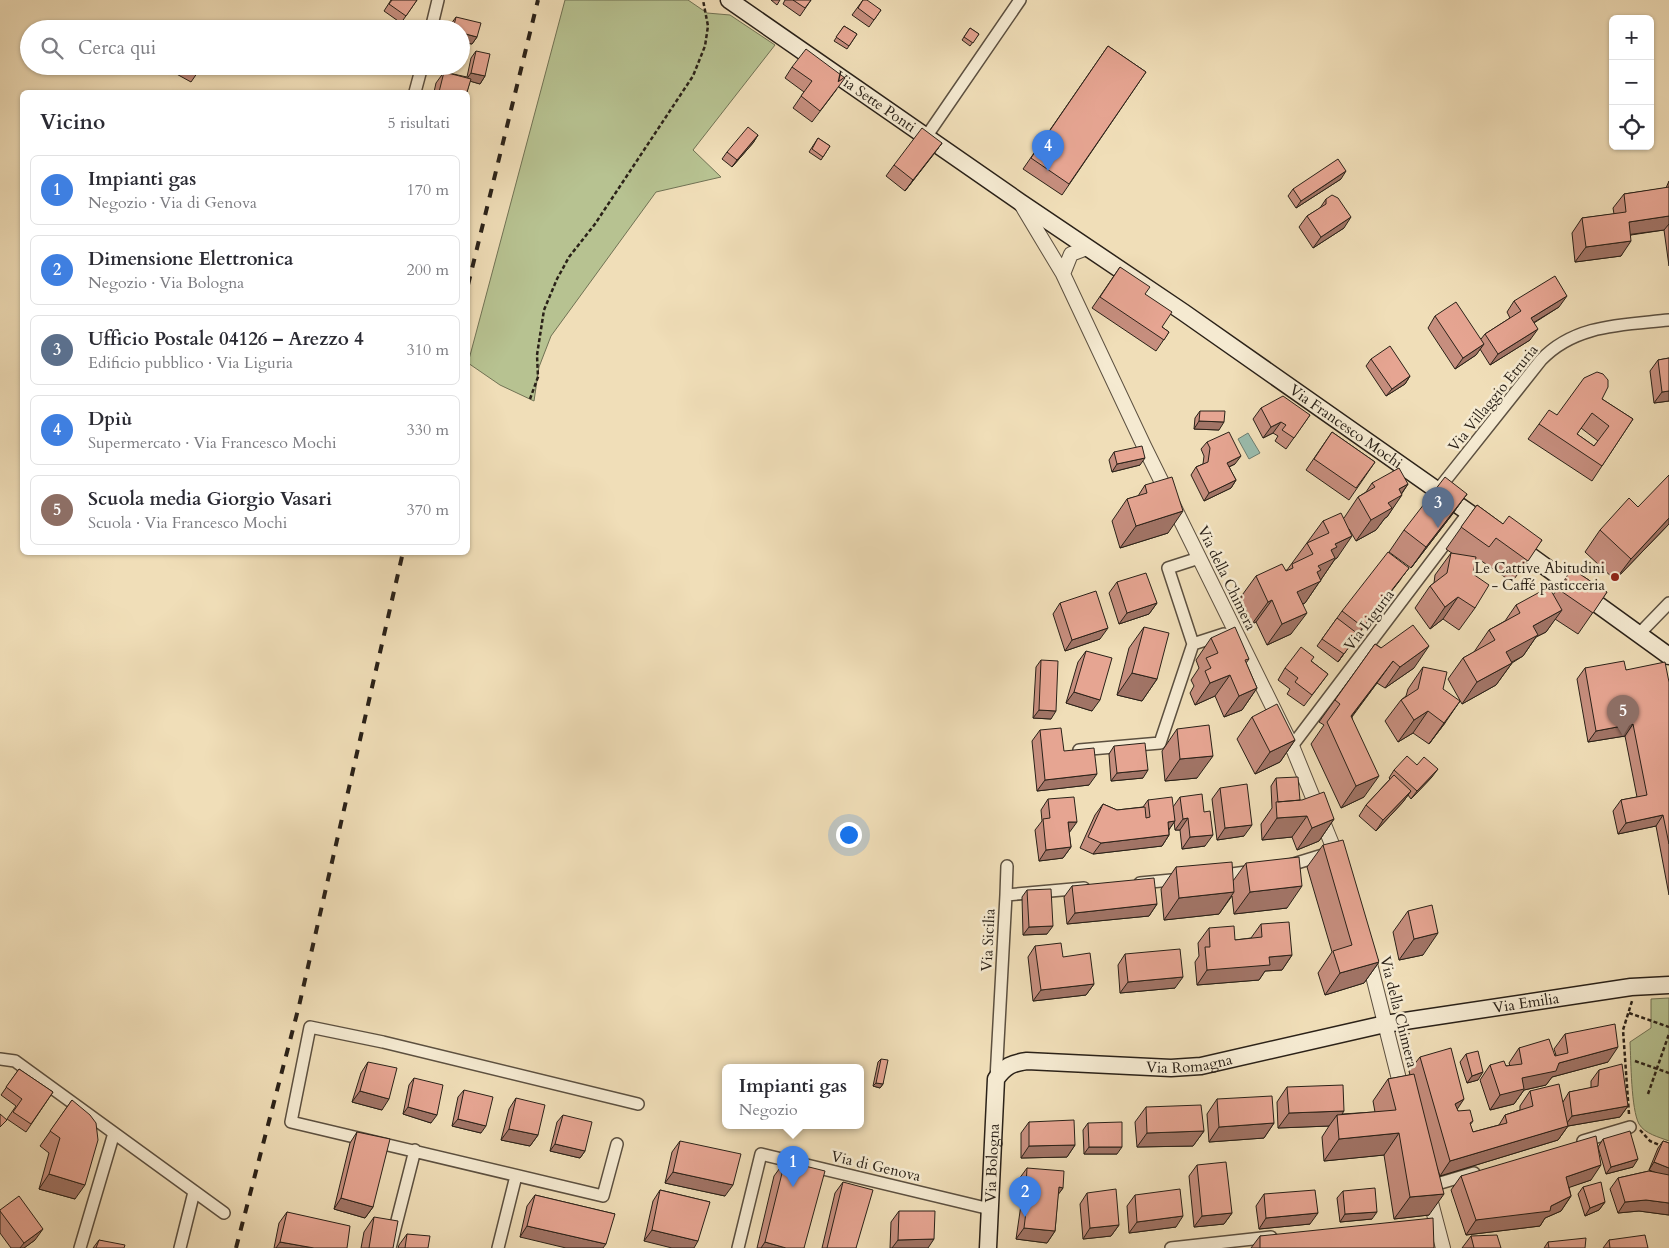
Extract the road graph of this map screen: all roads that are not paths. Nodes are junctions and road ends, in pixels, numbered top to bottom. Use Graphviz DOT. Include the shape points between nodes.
graph roads {
  1 [pos="438,0"];
  2 [pos="729,0"];
  3 [pos="1020,0"];
  4 [pos="433,20"];
  5 [pos="420,75"];
  6 [pos="416,90"];
  7 [pos="926,137"];
  8 [pos="1020,202"];
  9 [pos="1087,248"];
  10 [pos="1063,274"];
  11 [pos="1669,320"];
  12 [pos="1438,491"];
  13 [pos="1469,512"];
  14 [pos="1199,558"];
  15 [pos="1669,603"];
  16 [pos="1234,631"];
  17 [pos="1639,634"];
  18 [pos="1193,644"];
  19 [pos="1669,656"];
  20 [pos="1292,746"];
  21 [pos="1068,751"];
  22 [pos="1335,851"];
  23 [pos="1007,866"];
  24 [pos="1341,868"];
  25 [pos="1124,884"];
  26 [pos="1095,887"];
  27 [pos="1006,895"];
  28 [pos="1364,939"];
  29 [pos="1669,984"];
  30 [pos="1385,1024"];
  31 [pos="0,1059"];
  32 [pos="996,1079"];
  33 [pos="638,1104"];
  34 [pos="1408,1112"];
  35 [pos="1632,1124"];
  36 [pos="114,1133"];
  37 [pos="617,1144"];
  38 [pos="1575,1144"];
  39 [pos="415,1150"];
  40 [pos="1483,1171"];
  41 [pos="516,1176"];
  42 [pos="1426,1182"];
  43 [pos="194,1192"];
  44 [pos="990,1209"];
  45 [pos="224,1213"];
  46 [pos="1286,1236"];
  47 [pos="80,1248"];
  48 [pos="180,1248"];
  49 [pos="390,1248"];
  50 [pos="498,1248"];
  51 [pos="738,1248"];
  52 [pos="988,1248"];
  53 [pos="1171,1248"];
  54 [pos="1443,1248"];
  1 -- 4 [label="street"];
  2 -- 7 [label="main road, Via Sette Ponti"];
  3 -- 7 [label="street"];
  5 -- 6 [label="street"];
  7 -- 8 [label="main road, Via Sette Ponti"];
  8 -- 9 [label="main road, Via Francesco Mochi"];
  8 -- 10 [label="street, Via della Chimera"];
  9 -- 10 [label="street" via="1071,254"];
  9 -- 12 [label="main road, Via Francesco Mochi" via="1184,312"];
  10 -- 14 [label="street, Via della Chimera"];
  11 -- 12 [label="street, Via Villaggio Etruria" via="1598,328 1562,342 1541,360"];
  12 -- 13 [label="main road, Via Francesco Mochi"];
  13 -- 17 [label="main road, Via Francesco Mochi"];
  13 -- 20 [label="street, Via Liguria"];
  14 -- 16 [label="street, Via della Chimera"];
  14 -- 18 [label="street" via="1168,568"];
  15 -- 17 [label="street"];
  16 -- 18 [label="street"];
  16 -- 20 [label="street, Via della Chimera"];
  17 -- 19 [label="main road, Via Francesco Mochi"];
  18 -- 21 [label="street" via="1160,743"];
  20 -- 22 [label="street, Via della Chimera"];
  22 -- 24 [label="street, Via della Chimera"];
  22 -- 25 [label="street" via="1271,869"];
  23 -- 27 [label="street"];
  26 -- 27 [label="street, Via Sicilia"];
  27 -- 32 [label="street, Via Sicilia"];
  28 -- 30 [label="street, Via della Chimera"];
  29 -- 30 [label="main road, Via Emilia"];
  30 -- 32 [label="main road, Via Romagna" via="1201,1066 1171,1068 1027,1061 1012,1063"];
  30 -- 34 [label="street, Via della Chimera"];
  31 -- 36 [label="street" via="15,1061"];
  32 -- 44 [label="main road, Via Bologna"];
  33 -- 39 [label="street" via="310,1027 291,1122"];
  35 -- 38 [label="street"];
  36 -- 43 [label="street"];
  36 -- 47 [label="street"];
  37 -- 41 [label="street" via="603,1196"];
  39 -- 41 [label="street"];
  39 -- 49 [label="street"];
  40 -- 42 [label="street"];
  41 -- 50 [label="street"];
  42 -- 54 [label="street" via="1431,1220"];
  43 -- 45 [label="street"];
  43 -- 48 [label="street"];
  44 -- 51 [label="street, Via di Genova" via="761,1154"];
  44 -- 52 [label="main road, Via Bologna"];
  46 -- 53 [label="street"];
}
